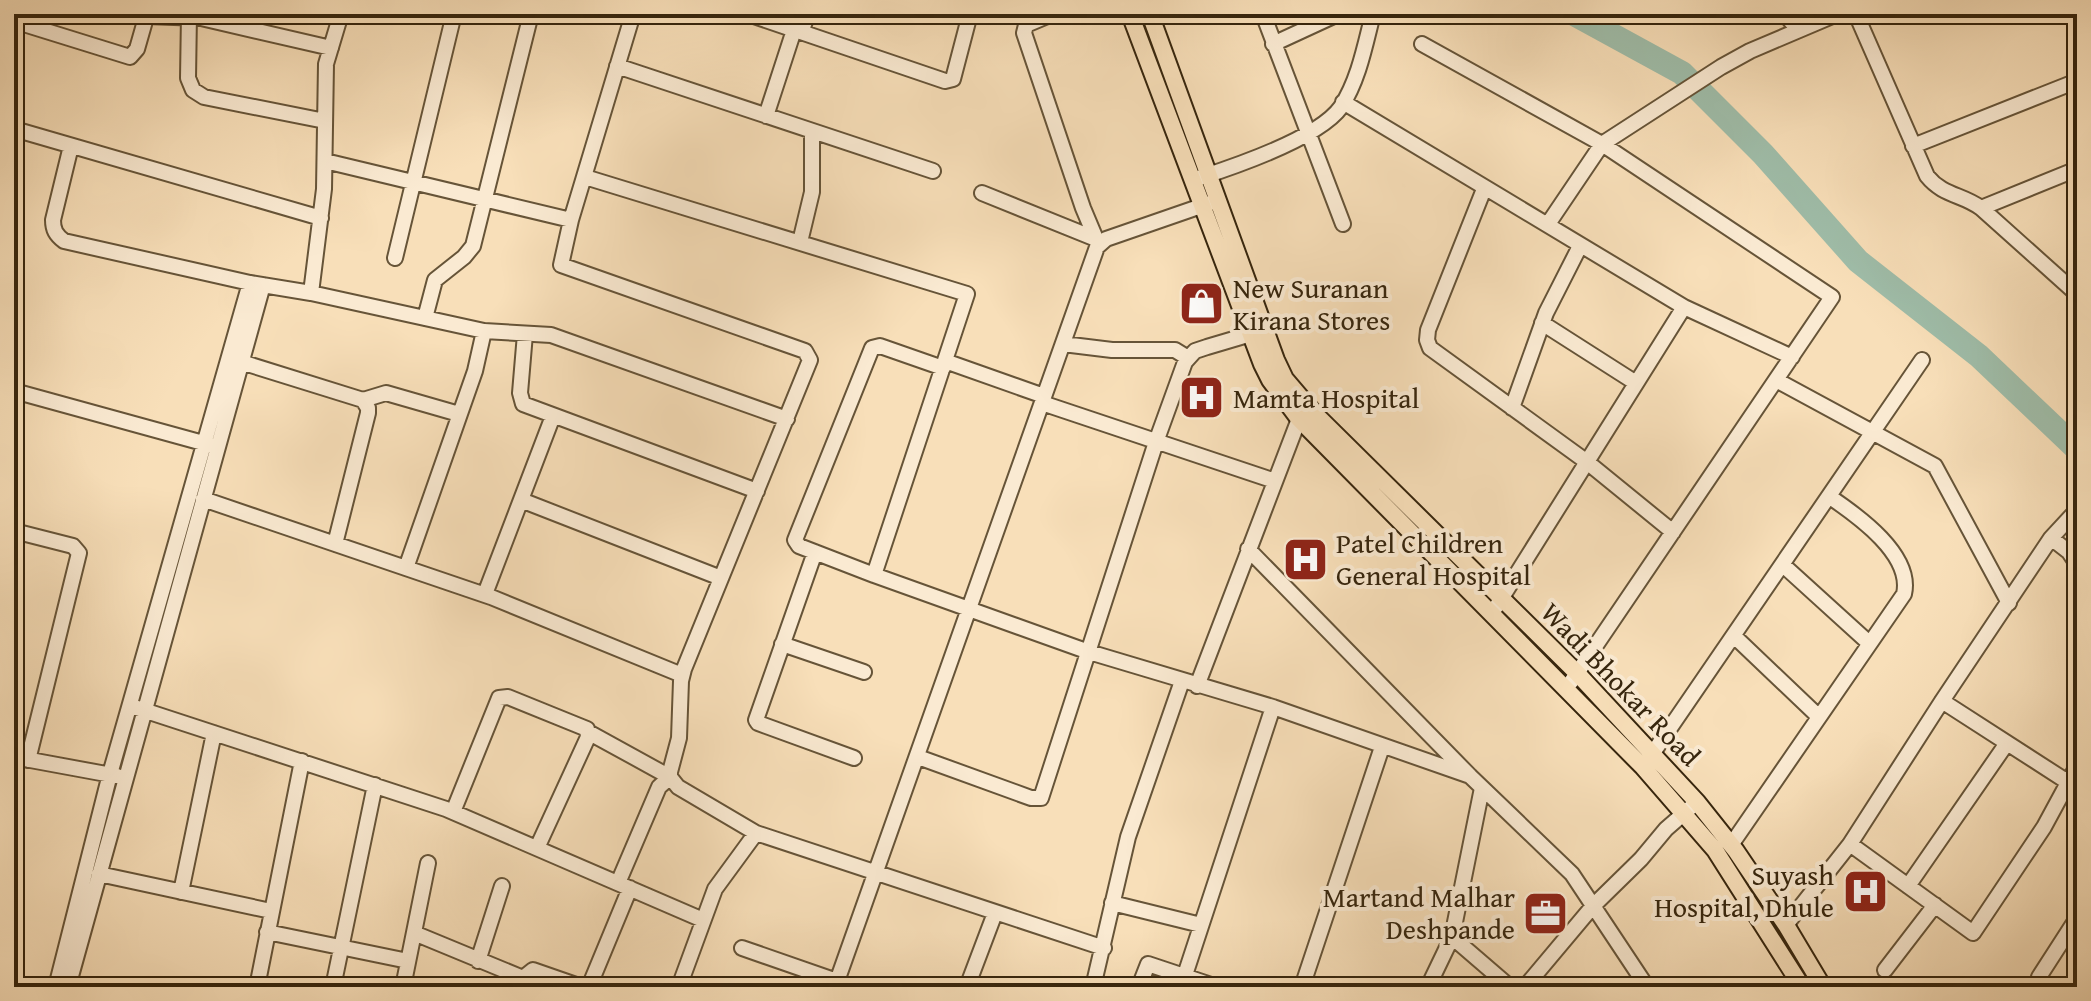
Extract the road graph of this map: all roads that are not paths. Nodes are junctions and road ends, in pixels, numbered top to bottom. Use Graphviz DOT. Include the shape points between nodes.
graph roads {
  1 [pos="16,14"];
  2 [pos="341,14"];
  3 [pos="454,14"];
  4 [pos="531,14"];
  5 [pos="633,14"];
  6 [pos="748,14"];
  7 [pos="808,14"];
  8 [pos="970,14"];
  9 [pos="1052,14"];
  10 [pos="1130,14"];
  11 [pos="1150,14"];
  12 [pos="1263,14"];
  13 [pos="1338,14"];
  14 [pos="1373,14"];
  15 [pos="1785,14"];
  16 [pos="1837,14"];
  17 [pos="1856,14"];
  18 [pos="147,15"];
  19 [pos="189,16"];
  20 [pos="14,22"];
  21 [pos="1798,30"];
  22 [pos="798,31"];
  23 [pos="1273,44"];
  24 [pos="1422,44"];
  25 [pos="331,48"];
  26 [pos="617,66"];
  27 [pos="2077,81"];
  28 [pos="1343,102"];
  29 [pos="766,116"];
  30 [pos="325,121"];
  31 [pos="14,129"];
  32 [pos="812,131"];
  33 [pos="1308,135"];
  34 [pos="1602,144"];
  35 [pos="71,146"];
  36 [pos="1913,146"];
  37 [pos="325,161"];
  38 [pos="2077,169"];
  39 [pos="933,171"];
  40 [pos="1208,175"];
  41 [pos="585,177"];
  42 [pos="1191,180"];
  43 [pos="412,182"];
  44 [pos="1484,189"];
  45 [pos="982,193"];
  46 [pos="485,199"];
  47 [pos="1218,201"];
  48 [pos="1201,205"];
  49 [pos="1981,208"];
  50 [pos="321,218"];
  51 [pos="571,220"];
  52 [pos="1343,224"];
  53 [pos="1548,224"];
  54 [pos="1098,241"];
  55 [pos="800,242"];
  56 [pos="1580,246"];
  57 [pos="395,258"];
  58 [pos="256,284"];
  59 [pos="311,293"];
  60 [pos="2077,294"];
  61 [pos="1684,307"];
  62 [pos="425,318"];
  63 [pos="1542,323"];
  64 [pos="484,331"];
  65 [pos="1258,332"];
  66 [pos="525,334"];
  67 [pos="1063,344"];
  68 [pos="1792,357"];
  69 [pos="1188,358"];
  70 [pos="1922,360"];
  71 [pos="241,362"];
  72 [pos="944,365"];
  73 [pos="1776,380"];
  74 [pos="1636,383"];
  75 [pos="15,396"];
  76 [pos="1043,399"];
  77 [pos="363,400"];
  78 [pos="1512,408"];
  79 [pos="459,414"];
  80 [pos="553,416"];
  81 [pos="787,419"];
  82 [pos="1299,419"];
  83 [pos="1875,432"];
  84 [pos="1156,442"];
  85 [pos="212,445"];
  86 [pos="1587,462"];
  87 [pos="1275,481"];
  88 [pos="757,491"];
  89 [pos="1830,497"];
  90 [pos="203,499"];
  91 [pos="521,500"];
  92 [pos="2077,510"];
  93 [pos="14,531"];
  94 [pos="1673,532"];
  95 [pos="2051,538"];
  96 [pos="335,544"];
  97 [pos="1248,549"];
  98 [pos="815,552"];
  99 [pos="2077,564"];
  100 [pos="1783,565"];
  101 [pos="406,568"];
  102 [pos="874,575"];
  103 [pos="721,578"];
  104 [pos="485,594"];
  105 [pos="1501,598"];
  106 [pos="2009,603"];
  107 [pos="967,608"];
  108 [pos="1491,614"];
  109 [pos="1734,636"];
  110 [pos="1869,643"];
  111 [pos="782,644"];
  112 [pos="1089,652"];
  113 [pos="864,672"];
  114 [pos="1577,673"];
  115 [pos="682,675"];
  116 [pos="1182,681"];
  117 [pos="1197,686"];
  118 [pos="1566,689"];
  119 [pos="1942,701"];
  120 [pos="1273,707"];
  121 [pos="137,708"];
  122 [pos="1818,716"];
  123 [pos="588,732"];
  124 [pos="214,733"];
  125 [pos="2007,743"];
  126 [pos="1382,747"];
  127 [pos="1653,752"];
  128 [pos="918,757"];
  129 [pos="21,758"];
  130 [pos="854,758"];
  131 [pos="302,761"];
  132 [pos="2077,766"];
  133 [pos="1643,767"];
  134 [pos="117,776"];
  135 [pos="1470,776"];
  136 [pos="670,777"];
  137 [pos="375,785"];
  138 [pos="2073,785"];
  139 [pos="1482,788"];
  140 [pos="1691,807"];
  141 [pos="453,812"];
  142 [pos="756,833"];
  143 [pos="1850,844"];
  144 [pos="1731,845"];
  145 [pos="537,848"];
  146 [pos="428,863"];
  147 [pos="876,873"];
  148 [pos="99,874"];
  149 [pos="624,885"];
  150 [pos="502,886"];
  151 [pos="1908,886"];
  152 [pos="181,892"];
  153 [pos="1112,903"];
  154 [pos="1935,905"];
  155 [pos="1593,906"];
  156 [pos="271,911"];
  157 [pos="995,913"];
  158 [pos="2077,918"];
  159 [pos="703,920"];
  160 [pos="1201,925"];
  161 [pos="1786,925"];
  162 [pos="267,932"];
  163 [pos="414,933"];
  164 [pos="1452,937"];
  165 [pos="742,948"];
  166 [pos="1104,948"];
  167 [pos="341,949"];
  168 [pos="408,961"];
  169 [pos="478,961"];
  170 [pos="1885,970"];
  171 [pos="1185,975"];
  172 [pos="836,984"];
  173 [pos="62,987"];
  174 [pos="257,987"];
  175 [pos="333,987"];
  176 [pos="403,987"];
  177 [pos="582,987"];
  178 [pos="589,987"];
  179 [pos="679,987"];
  180 [pos="967,987"];
  181 [pos="1093,987"];
  182 [pos="1139,987"];
  183 [pos="1217,987"];
  184 [pos="1302,987"];
  185 [pos="1428,987"];
  186 [pos="1510,987"];
  187 [pos="1525,987"];
  188 [pos="1647,987"];
  189 [pos="1802,987"];
  190 [pos="1823,987"];
  191 [pos="2039,987"];
  1 -- 20 [label="street"];
  2 -- 25 [label="street"];
  3 -- 43 [label="street"];
  4 -- 46 [label="street"];
  5 -- 26 [label="street"];
  6 -- 22 [label="street"];
  7 -- 22 [label="street"];
  8 -- 22 [label="street" via="950,81"];
  9 -- 54 [label="street" via="1026,25 1024,33"];
  10 -- 42 [label="main road, Wadi Bhokar Road"];
  11 -- 40 [label="main road, Wadi Bhokar Road"];
  12 -- 23 [label="street"];
  13 -- 23 [label="street"];
  14 -- 28 [label="street" via="1358,73"];
  15 -- 21 [label="street"];
  16 -- 21 [label="street"];
  17 -- 36 [label="street"];
  18 -- 19 [label="street"];
  18 -- 20 [label="street" via="130,57"];
  19 -- 25 [label="street"];
  19 -- 30 [label="street" via="188,78 198,94"];
  21 -- 34 [label="street" via="1721,67"];
  22 -- 29 [label="street"];
  23 -- 33 [label="street"];
  24 -- 34 [label="street"];
  25 -- 30 [label="street"];
  26 -- 29 [label="street"];
  26 -- 41 [label="street"];
  27 -- 36 [label="street"];
  28 -- 33 [label="street"];
  28 -- 44 [label="street"];
  29 -- 32 [label="street"];
  30 -- 37 [label="street"];
  31 -- 35 [label="street"];
  32 -- 39 [label="street"];
  32 -- 55 [label="street" via="812,192"];
  33 -- 40 [label="street"];
  33 -- 52 [label="street"];
  34 -- 53 [label="street"];
  34 -- 68 [label="street" via="1832,297"];
  35 -- 50 [label="street"];
  35 -- 58 [label="street" via="53,220 64,241"];
  36 -- 49 [label="street" via="1934,184"];
  37 -- 43 [label="street"];
  37 -- 50 [label="street"];
  38 -- 49 [label="street"];
  40 -- 42 [label="street"];
  40 -- 47 [label="main road, Wadi Bhokar Road"];
  41 -- 51 [label="street"];
  41 -- 55 [label="street"];
  42 -- 48 [label="main road, Wadi Bhokar Road"];
  43 -- 46 [label="street"];
  43 -- 57 [label="street"];
  44 -- 53 [label="street"];
  44 -- 78 [label="street" via="1427,340 1430,348"];
  45 -- 54 [label="street"];
  46 -- 51 [label="street"];
  46 -- 62 [label="street" via="473,246 435,280"];
  47 -- 48 [label="street"];
  47 -- 65 [label="main road, Wadi Bhokar Road"];
  48 -- 54 [label="street"];
  48 -- 65 [label="main road, Wadi Bhokar Road"];
  49 -- 60 [label="street"];
  50 -- 59 [label="street"];
  51 -- 81 [label="street" via="560,261 565,268 805,351 810,360"];
  53 -- 56 [label="street"];
  54 -- 67 [label="street"];
  55 -- 72 [label="street" via="967,294"];
  56 -- 61 [label="street"];
  56 -- 63 [label="street"];
  58 -- 59 [label="street"];
  58 -- 71 [label="street"];
  58 -- 85 [label="street"];
  59 -- 62 [label="street"];
  61 -- 68 [label="street"];
  61 -- 74 [label="street"];
  62 -- 64 [label="street"];
  63 -- 74 [label="street"];
  63 -- 78 [label="street"];
  64 -- 66 [label="street"];
  64 -- 79 [label="street"];
  65 -- 69 [label="street"];
  65 -- 82 [label="main road, Wadi Bhokar Road" via="1270,380"];
  65 -- 105 [label="main road, Wadi Bhokar Road" via="1302,401"];
  66 -- 80 [label="street" via="520,399"];
  66 -- 81 [label="street" via="551,335"];
  67 -- 69 [label="street" via="1175,350"];
  67 -- 76 [label="street"];
  68 -- 73 [label="street"];
  69 -- 84 [label="street"];
  70 -- 83 [label="street"];
  71 -- 77 [label="street"];
  71 -- 85 [label="street"];
  72 -- 76 [label="street"];
  72 -- 98 [label="street" via="872,348 795,540"];
  72 -- 102 [label="street"];
  73 -- 83 [label="street"];
  73 -- 94 [label="street"];
  74 -- 86 [label="street"];
  75 -- 85 [label="street"];
  76 -- 84 [label="street"];
  76 -- 107 [label="street"];
  77 -- 79 [label="street" via="389,394"];
  77 -- 96 [label="street" via="368,413"];
  78 -- 86 [label="street"];
  79 -- 101 [label="street"];
  80 -- 88 [label="street"];
  80 -- 91 [label="street"];
  81 -- 88 [label="street"];
  82 -- 87 [label="street"];
  82 -- 108 [label="main road, Wadi Bhokar Road"];
  83 -- 89 [label="street"];
  83 -- 106 [label="street" via="1935,466"];
  84 -- 87 [label="street"];
  84 -- 112 [label="street"];
  85 -- 90 [label="street"];
  85 -- 121 [label="street"];
  86 -- 94 [label="street"];
  86 -- 105 [label="street"];
  87 -- 97 [label="street"];
  88 -- 103 [label="street"];
  89 -- 100 [label="street"];
  89 -- 110 [label="street" via="1870,525 1905,577 1904,594"];
  90 -- 96 [label="street"];
  90 -- 121 [label="street"];
  91 -- 103 [label="street"];
  91 -- 104 [label="street"];
  92 -- 95 [label="street"];
  93 -- 129 [label="street" via="73,546 79,553"];
  94 -- 114 [label="street"];
  95 -- 99 [label="street"];
  95 -- 106 [label="street"];
  96 -- 101 [label="street"];
  97 -- 117 [label="street"];
  97 -- 135 [label="street"];
  98 -- 102 [label="street"];
  98 -- 111 [label="street"];
  100 -- 109 [label="street"];
  100 -- 110 [label="street"];
  101 -- 104 [label="street"];
  102 -- 107 [label="street"];
  103 -- 115 [label="street"];
  104 -- 115 [label="street"];
  105 -- 108 [label="street"];
  105 -- 114 [label="main road, Wadi Bhokar Road"];
  106 -- 119 [label="street"];
  107 -- 112 [label="street"];
  107 -- 128 [label="street"];
  108 -- 118 [label="main road, Wadi Bhokar Road"];
  109 -- 122 [label="street"];
  109 -- 127 [label="street"];
  110 -- 122 [label="street"];
  111 -- 113 [label="street"];
  111 -- 130 [label="street" via="756,720"];
  112 -- 116 [label="street"];
  112 -- 128 [label="street" via="1041,798"];
  114 -- 118 [label="street"];
  114 -- 127 [label="main road, Wadi Bhokar Road"];
  115 -- 136 [label="street" via="679,738"];
  116 -- 117 [label="street"];
  116 -- 153 [label="street" via="1128,837"];
  117 -- 120 [label="street"];
  118 -- 133 [label="main road, Wadi Bhokar Road"];
  119 -- 125 [label="street"];
  119 -- 143 [label="street"];
  120 -- 126 [label="street"];
  120 -- 160 [label="street"];
  121 -- 124 [label="street"];
  121 -- 134 [label="street"];
  122 -- 144 [label="street"];
  123 -- 136 [label="street"];
  123 -- 141 [label="street" via="508,697 499,698"];
  123 -- 145 [label="street"];
  124 -- 131 [label="street"];
  124 -- 152 [label="street"];
  125 -- 138 [label="street"];
  125 -- 151 [label="street"];
  126 -- 135 [label="street"];
  126 -- 184 [label="street"];
  127 -- 133 [label="street"];
  127 -- 140 [label="main road, Wadi Bhokar Road"];
  128 -- 147 [label="street"];
  129 -- 134 [label="street"];
  131 -- 137 [label="street"];
  131 -- 156 [label="street"];
  132 -- 138 [label="street"];
  133 -- 140 [label="main road, Wadi Bhokar Road"];
  134 -- 148 [label="street"];
  134 -- 173 [label="street"];
  135 -- 139 [label="street"];
  136 -- 142 [label="street" via="678,787"];
  136 -- 149 [label="street" via="659,787"];
  137 -- 141 [label="street"];
  137 -- 167 [label="street"];
  138 -- 154 [label="street" via="1973,933"];
  139 -- 155 [label="street" via="1572,874"];
  139 -- 164 [label="street"];
  140 -- 144 [label="main road, Wadi Bhokar Road"];
  140 -- 155 [label="street"];
  140 -- 189 [label="main road, Wadi Bhokar Road"];
  141 -- 145 [label="street"];
  142 -- 147 [label="street"];
  142 -- 159 [label="street" via="715,889"];
  143 -- 151 [label="street"];
  143 -- 161 [label="street"];
  144 -- 161 [label="main road, Wadi Bhokar Road"];
  145 -- 149 [label="street"];
  146 -- 163 [label="street"];
  147 -- 157 [label="street"];
  147 -- 172 [label="street"];
  148 -- 152 [label="street"];
  148 -- 173 [label="street"];
  149 -- 159 [label="street"];
  149 -- 178 [label="street"];
  150 -- 169 [label="street"];
  151 -- 154 [label="street"];
  152 -- 156 [label="street"];
  153 -- 160 [label="street"];
  153 -- 166 [label="street"];
  154 -- 170 [label="street"];
  155 -- 187 [label="street"];
  155 -- 188 [label="street"];
  156 -- 162 [label="street"];
  157 -- 166 [label="street"];
  157 -- 180 [label="street"];
  158 -- 191 [label="street" via="2039,977"];
  159 -- 179 [label="street"];
  160 -- 171 [label="street"];
  161 -- 190 [label="main road, Wadi Bhokar Road"];
  162 -- 167 [label="street"];
  162 -- 174 [label="street"];
  163 -- 168 [label="street"];
  163 -- 169 [label="street"];
  164 -- 185 [label="street"];
  164 -- 186 [label="street"];
  165 -- 172 [label="street"];
  166 -- 181 [label="street"];
  167 -- 168 [label="street"];
  167 -- 175 [label="street"];
  168 -- 176 [label="street"];
  169 -- 177 [label="street" via="524,979 533,970"];
  171 -- 182 [label="street" via="1148,964"];
  171 -- 183 [label="street"];
}
